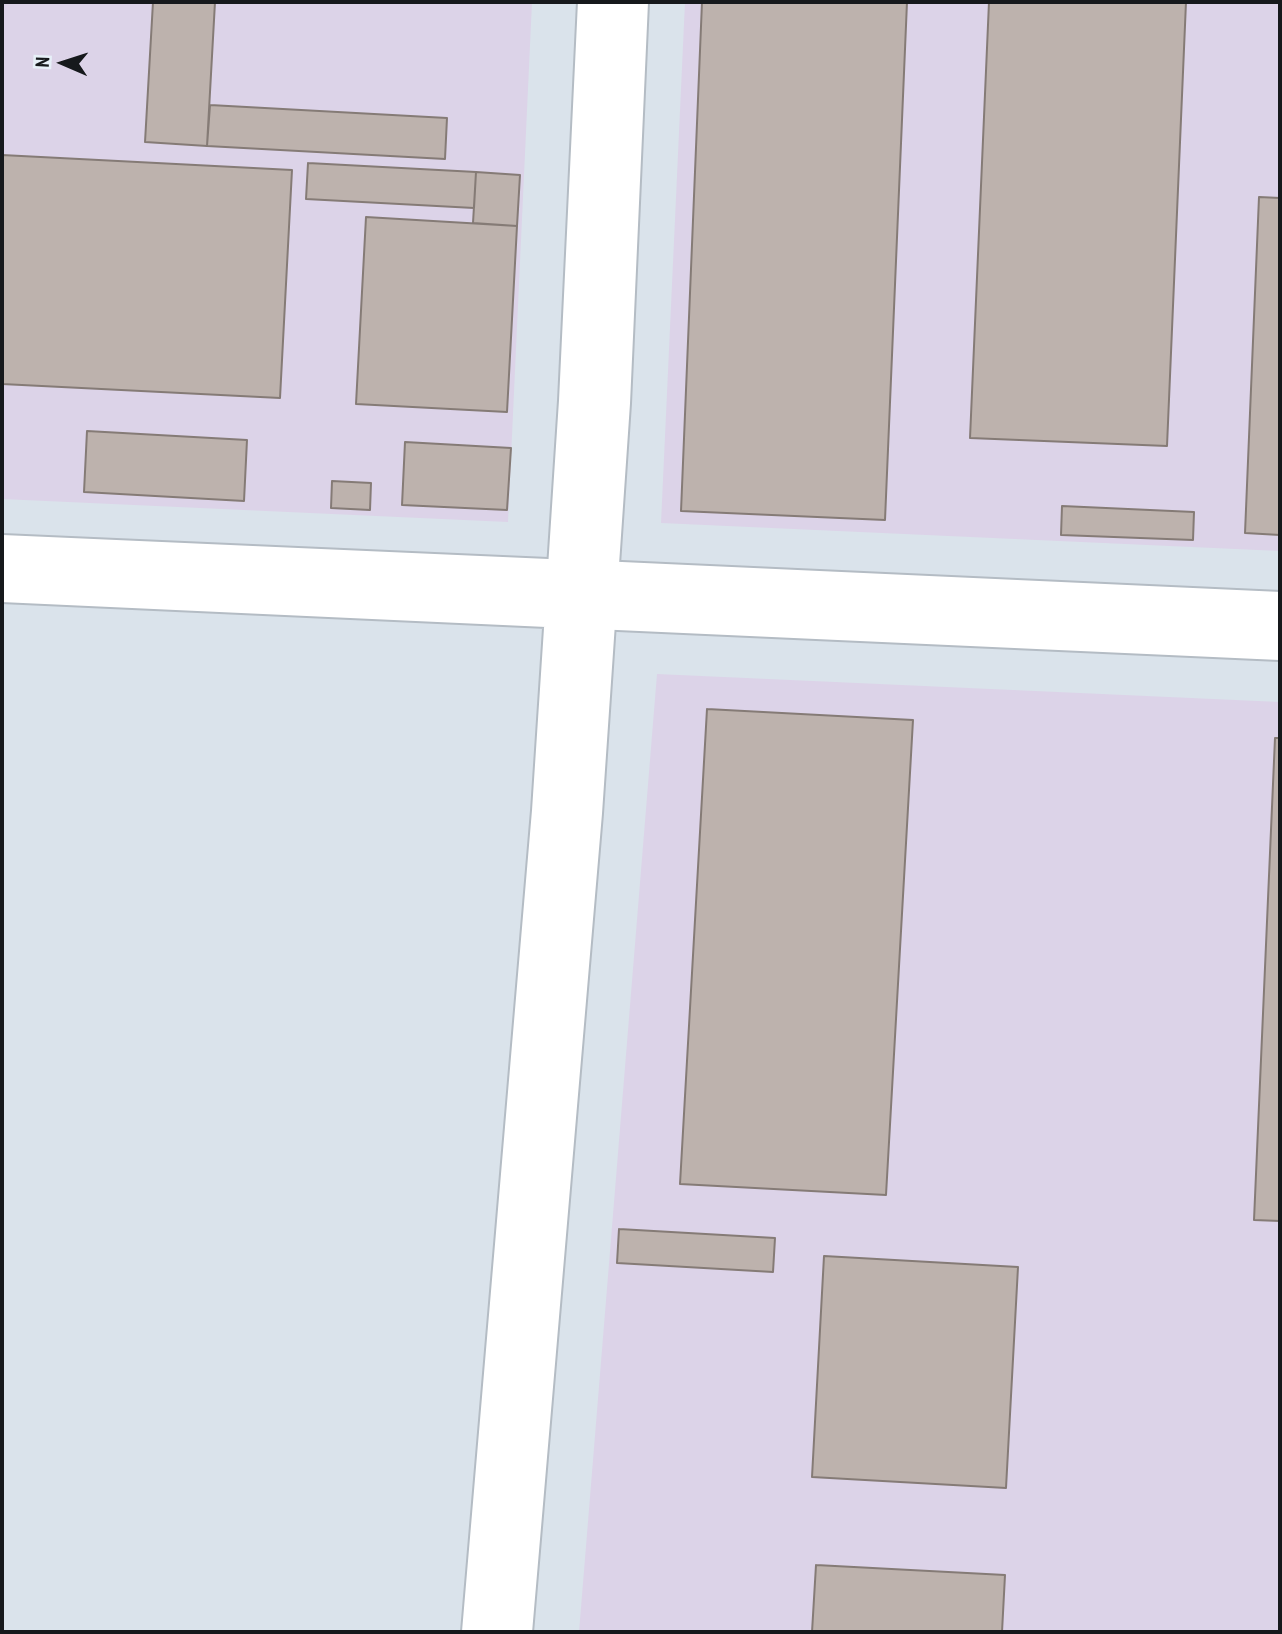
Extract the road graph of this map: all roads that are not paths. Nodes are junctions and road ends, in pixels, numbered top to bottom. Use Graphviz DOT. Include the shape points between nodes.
graph roads {
  1 [pos="597,2"];
  2 [pos="629,2"];
  3 [pos="2,554"];
  4 [pos="2,583"];
  5 [pos="581,594"];
  6 [pos="1280,611"];
  7 [pos="1280,641"];
  8 [pos="481,1632"];
  9 [pos="513,1632"];
  1 -- 5 [label="main road" via="579,401"];
  2 -- 5 [label="main road" via="611,403"];
  3 -- 5 [label="main road"];
  4 -- 5 [label="main road"];
  5 -- 6 [label="main road"];
  5 -- 7 [label="main road"];
  5 -- 8 [label="main road" via="551,811"];
  5 -- 9 [label="main road" via="583,813"];
}
